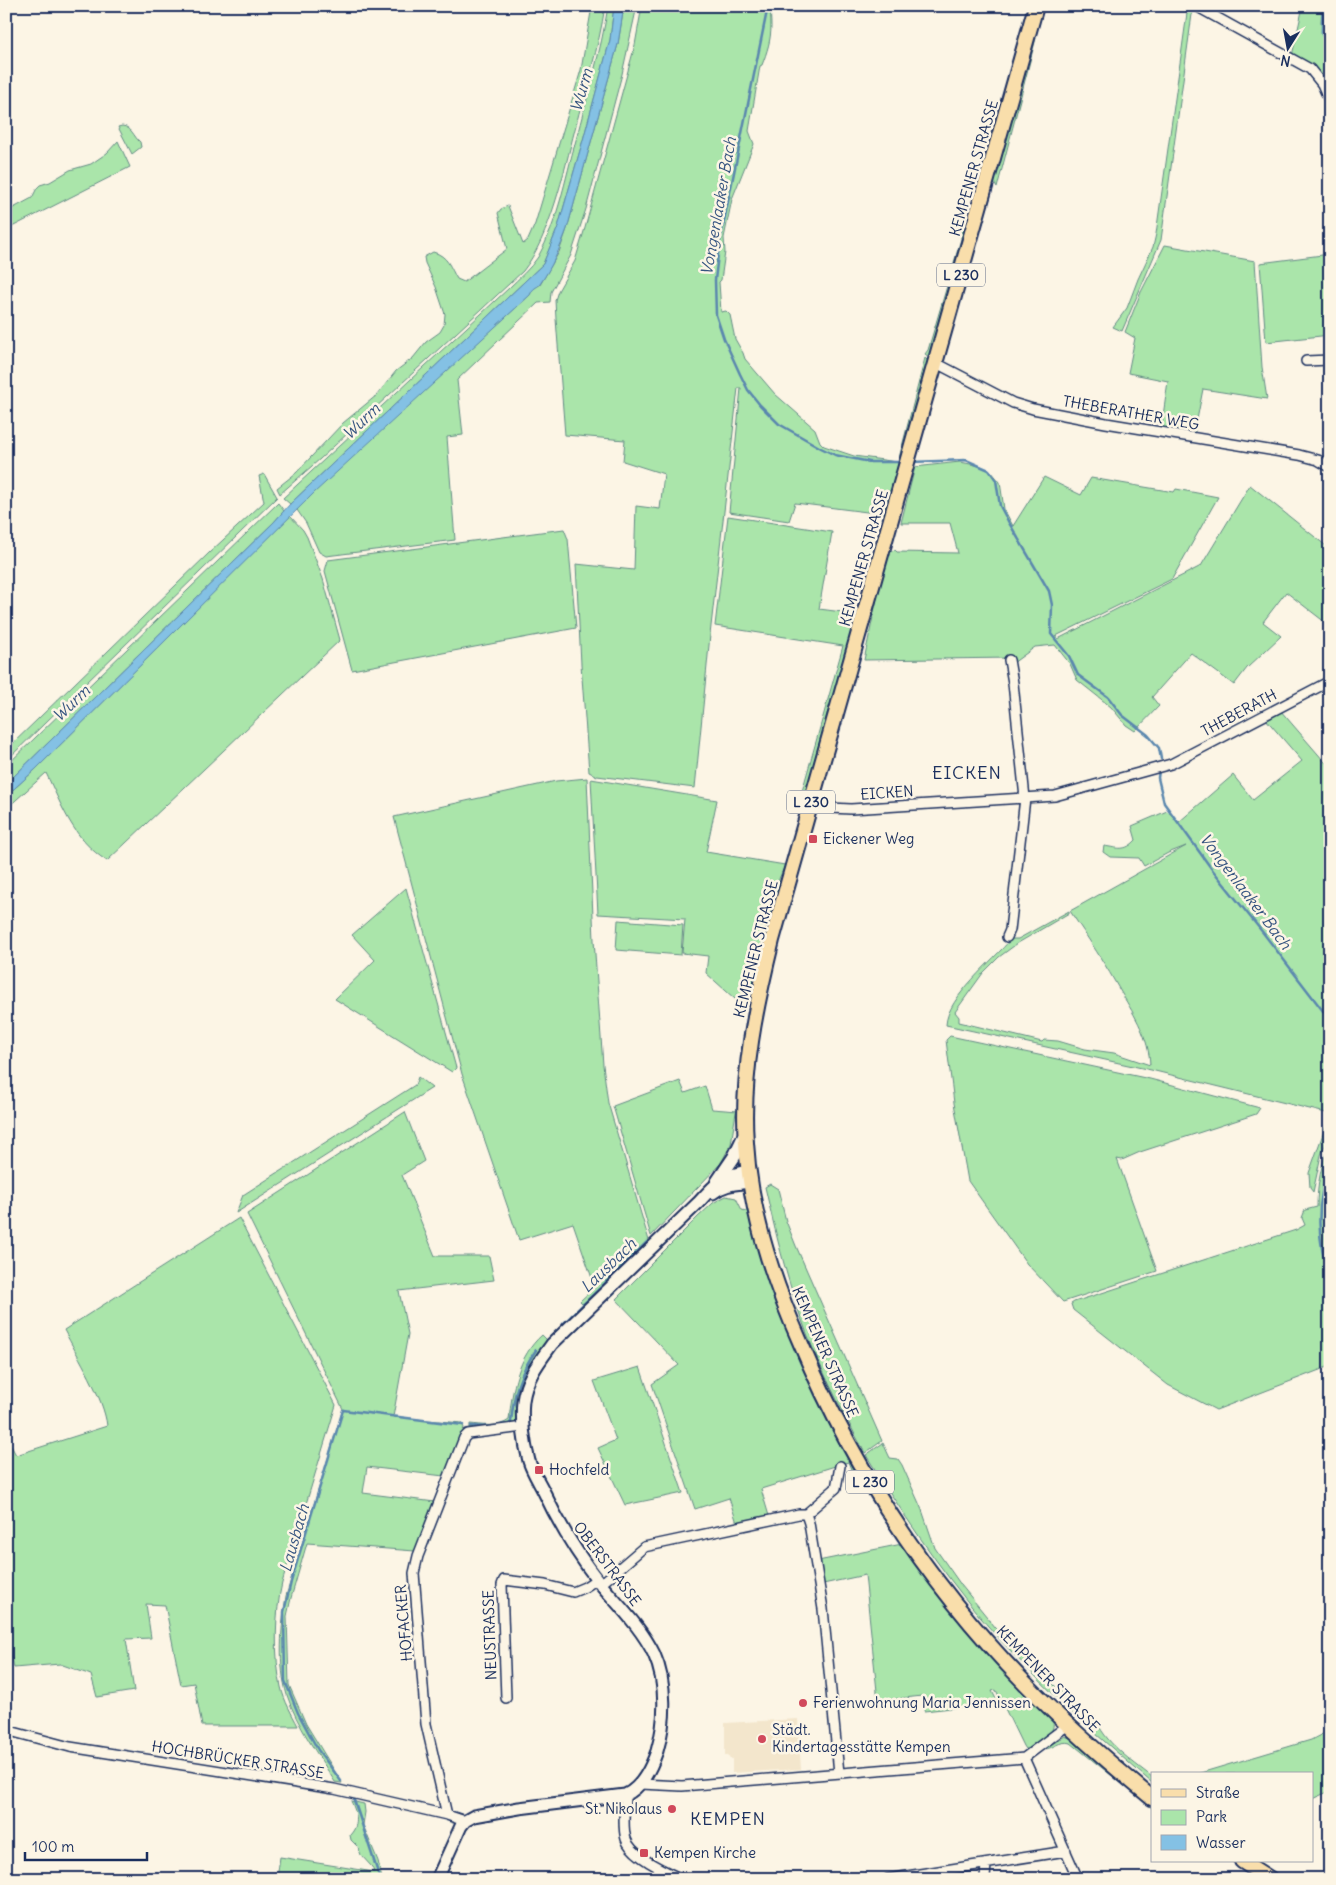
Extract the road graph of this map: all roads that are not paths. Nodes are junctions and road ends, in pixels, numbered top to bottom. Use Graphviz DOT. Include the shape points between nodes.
graph roads {
  1 [pos="1036,6"];
  2 [pos="1196,6"];
  3 [pos="1330,102"];
  4 [pos="1330,360"];
  5 [pos="1306,361"];
  6 [pos="936,363"];
  7 [pos="1330,467"];
  8 [pos="1009,660"];
  9 [pos="1330,681"];
  10 [pos="1159,768"];
  11 [pos="1025,798"];
  12 [pos="810,807"];
  13 [pos="1007,937"];
  14 [pos="745,1134"];
  15 [pos="749,1177"];
  16 [pos="717,1182"];
  17 [pos="699,1202"];
  18 [pos="523,1427"];
  19 [pos="840,1466"];
  20 [pos="806,1514"];
  21 [pos="599,1581"];
  22 [pos="506,1698"];
  23 [pos="1068,1725"];
  24 [pos="6,1730"];
  25 [pos="1024,1758"];
  26 [pos="839,1773"];
  27 [pos="641,1784"];
  28 [pos="625,1795"];
  29 [pos="1151,1797"];
  30 [pos="446,1815"];
  31 [pos="465,1821"];
  32 [pos="1066,1851"];
  33 [pos="1244,1862"];
  34 [pos="986,1864"];
  35 [pos="667,1876"];
  36 [pos="437,1879"];
  37 [pos="682,1879"];
  38 [pos="888,1879"];
  39 [pos="985,1879"];
  40 [pos="1078,1879"];
  41 [pos="1270,1879"];
  1 -- 6 [label="main road, KEMPENER STRASSE / L 230"];
  2 -- 3 [label="street" via="1302,63 1322,84"];
  4 -- 5 [label="street"];
  6 -- 7 [label="street, THEBERATHER WEG" via="1022,406 1299,455"];
  6 -- 12 [label="main road, KEMPENER STRASSE / L 230"];
  8 -- 11 [label="street"];
  9 -- 10 [label="street, THEBERATH"];
  10 -- 11 [label="street, EICKEN" via="1054,796"];
  11 -- 12 [label="street, EICKEN" via="851,809"];
  11 -- 13 [label="street"];
  12 -- 14 [label="main road, KEMPENER STRASSE / L 230" via="763,976 749,1058"];
  14 -- 15 [label="main road, KEMPENER STRASSE / L 230"];
  14 -- 16 [label="main road"];
  15 -- 16 [label="street" via="734,1174"];
  15 -- 17 [label="street" via="719,1188"];
  15 -- 23 [label="main road, KEMPENER STRASSE / L 230" via="772,1269 795,1332 845,1438 873,1487 916,1552 976,1628"];
  16 -- 17 [label="street"];
  17 -- 18 [label="street, OBERSTRASSE" via="552,1344 530,1378 523,1402"];
  18 -- 21 [label="street, OBERSTRASSE" via="529,1462 561,1527"];
  18 -- 30 [label="street, HOFACKER" via="468,1434 464,1438 414,1573 426,1724"];
  19 -- 20 [label="street" via="836,1488"];
  20 -- 21 [label="street" via="644,1547"];
  20 -- 26 [label="street" via="810,1522 823,1609"];
  21 -- 22 [label="street, NEUSTRASSE" via="573,1592 504,1580"];
  21 -- 27 [label="street, OBERSTRASSE" via="650,1648 662,1678 663,1716 659,1744"];
  23 -- 25 [label="street"];
  23 -- 29 [label="main road, KEMPENER STRASSE / L 230"];
  24 -- 30 [label="street, HOCHBRÜCKER STRASSE" via="70,1747 334,1789"];
  25 -- 26 [label="street"];
  25 -- 32 [label="street"];
  26 -- 27 [label="street" via="682,1786"];
  27 -- 28 [label="street"];
  28 -- 31 [label="street" via="520,1808 474,1816"];
  28 -- 35 [label="street" via="627,1841 632,1849"];
  30 -- 31 [label="street, HOCHBRÜCKER STRASSE"];
  31 -- 36 [label="street"];
  32 -- 34 [label="street"];
  32 -- 40 [label="street"];
  33 -- 41 [label="main road"];
  34 -- 38 [label="street"];
  34 -- 39 [label="street"];
  35 -- 37 [label="street"];
}
